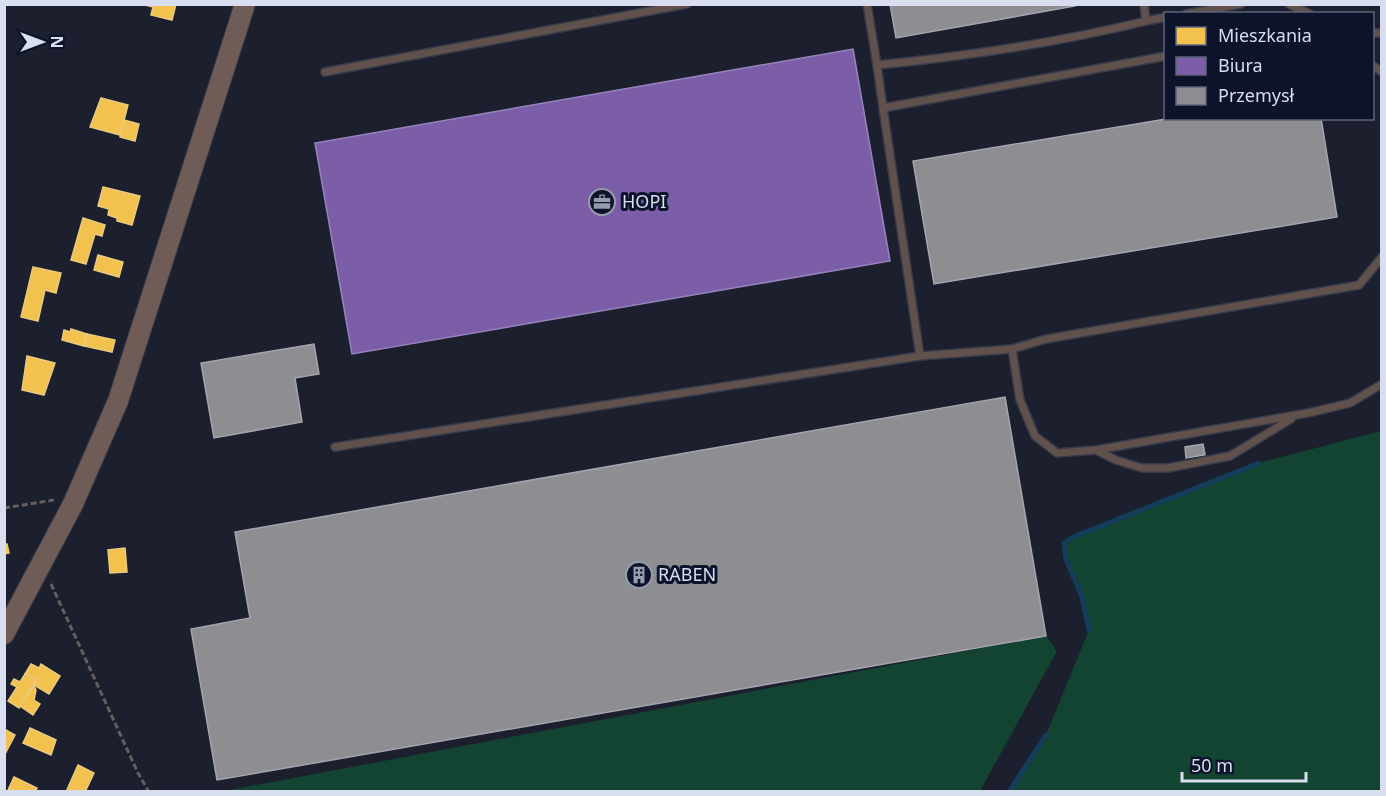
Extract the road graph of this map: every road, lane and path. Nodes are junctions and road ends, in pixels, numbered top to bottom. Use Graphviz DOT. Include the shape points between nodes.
graph roads {
  1 [pos="245,4"];
  2 [pos="687,4"];
  3 [pos="867,4"];
  4 [pos="1144,4"];
  5 [pos="1241,4"];
  6 [pos="1289,4"];
  7 [pos="1197,12"];
  8 [pos="1306,12"];
  9 [pos="1164,17"];
  10 [pos="1146,21"];
  11 [pos="1164,56"];
  12 [pos="877,65"];
  13 [pos="325,72"];
  14 [pos="883,108"];
  15 [pos="1382,257"];
  16 [pos="1012,349"];
  17 [pos="920,356"];
  18 [pos="1382,384"];
  19 [pos="1308,413"];
  20 [pos="335,447"];
  21 [pos="1096,450"];
  22 [pos="73,504"];
  23 [pos="4,508"];
  24 [pos="37,576"];
  25 [pos="4,634"];
  26 [pos="149,792"];
  1 -- 22 [label="street" via="137,348"];
  2 -- 13 [label="lane"];
  3 -- 12 [label="lane"];
  4 -- 10 [label="lane"];
  5 -- 7 [label="lane"];
  6 -- 8 [label="lane"];
  9 -- 10 [label="lane"];
  10 -- 12 [label="lane" via="1030,46"];
  11 -- 14 [label="lane"];
  12 -- 14 [label="lane"];
  14 -- 17 [label="lane"];
  15 -- 16 [label="lane" via="1359,285 1046,339"];
  16 -- 17 [label="lane"];
  16 -- 21 [label="lane" via="1020,400 1035,436 1058,453"];
  17 -- 20 [label="lane"];
  18 -- 19 [label="lane" via="1350,403"];
  19 -- 21 [label="lane"];
  19 -- 21 [label="lane" via="1284,422 1230,456 1168,468 1142,468"];
  22 -- 23 [label="path" via="54,500"];
  22 -- 24 [label="street"];
  24 -- 25 [label="street"];
  24 -- 26 [label="path" via="50,583"];
}
